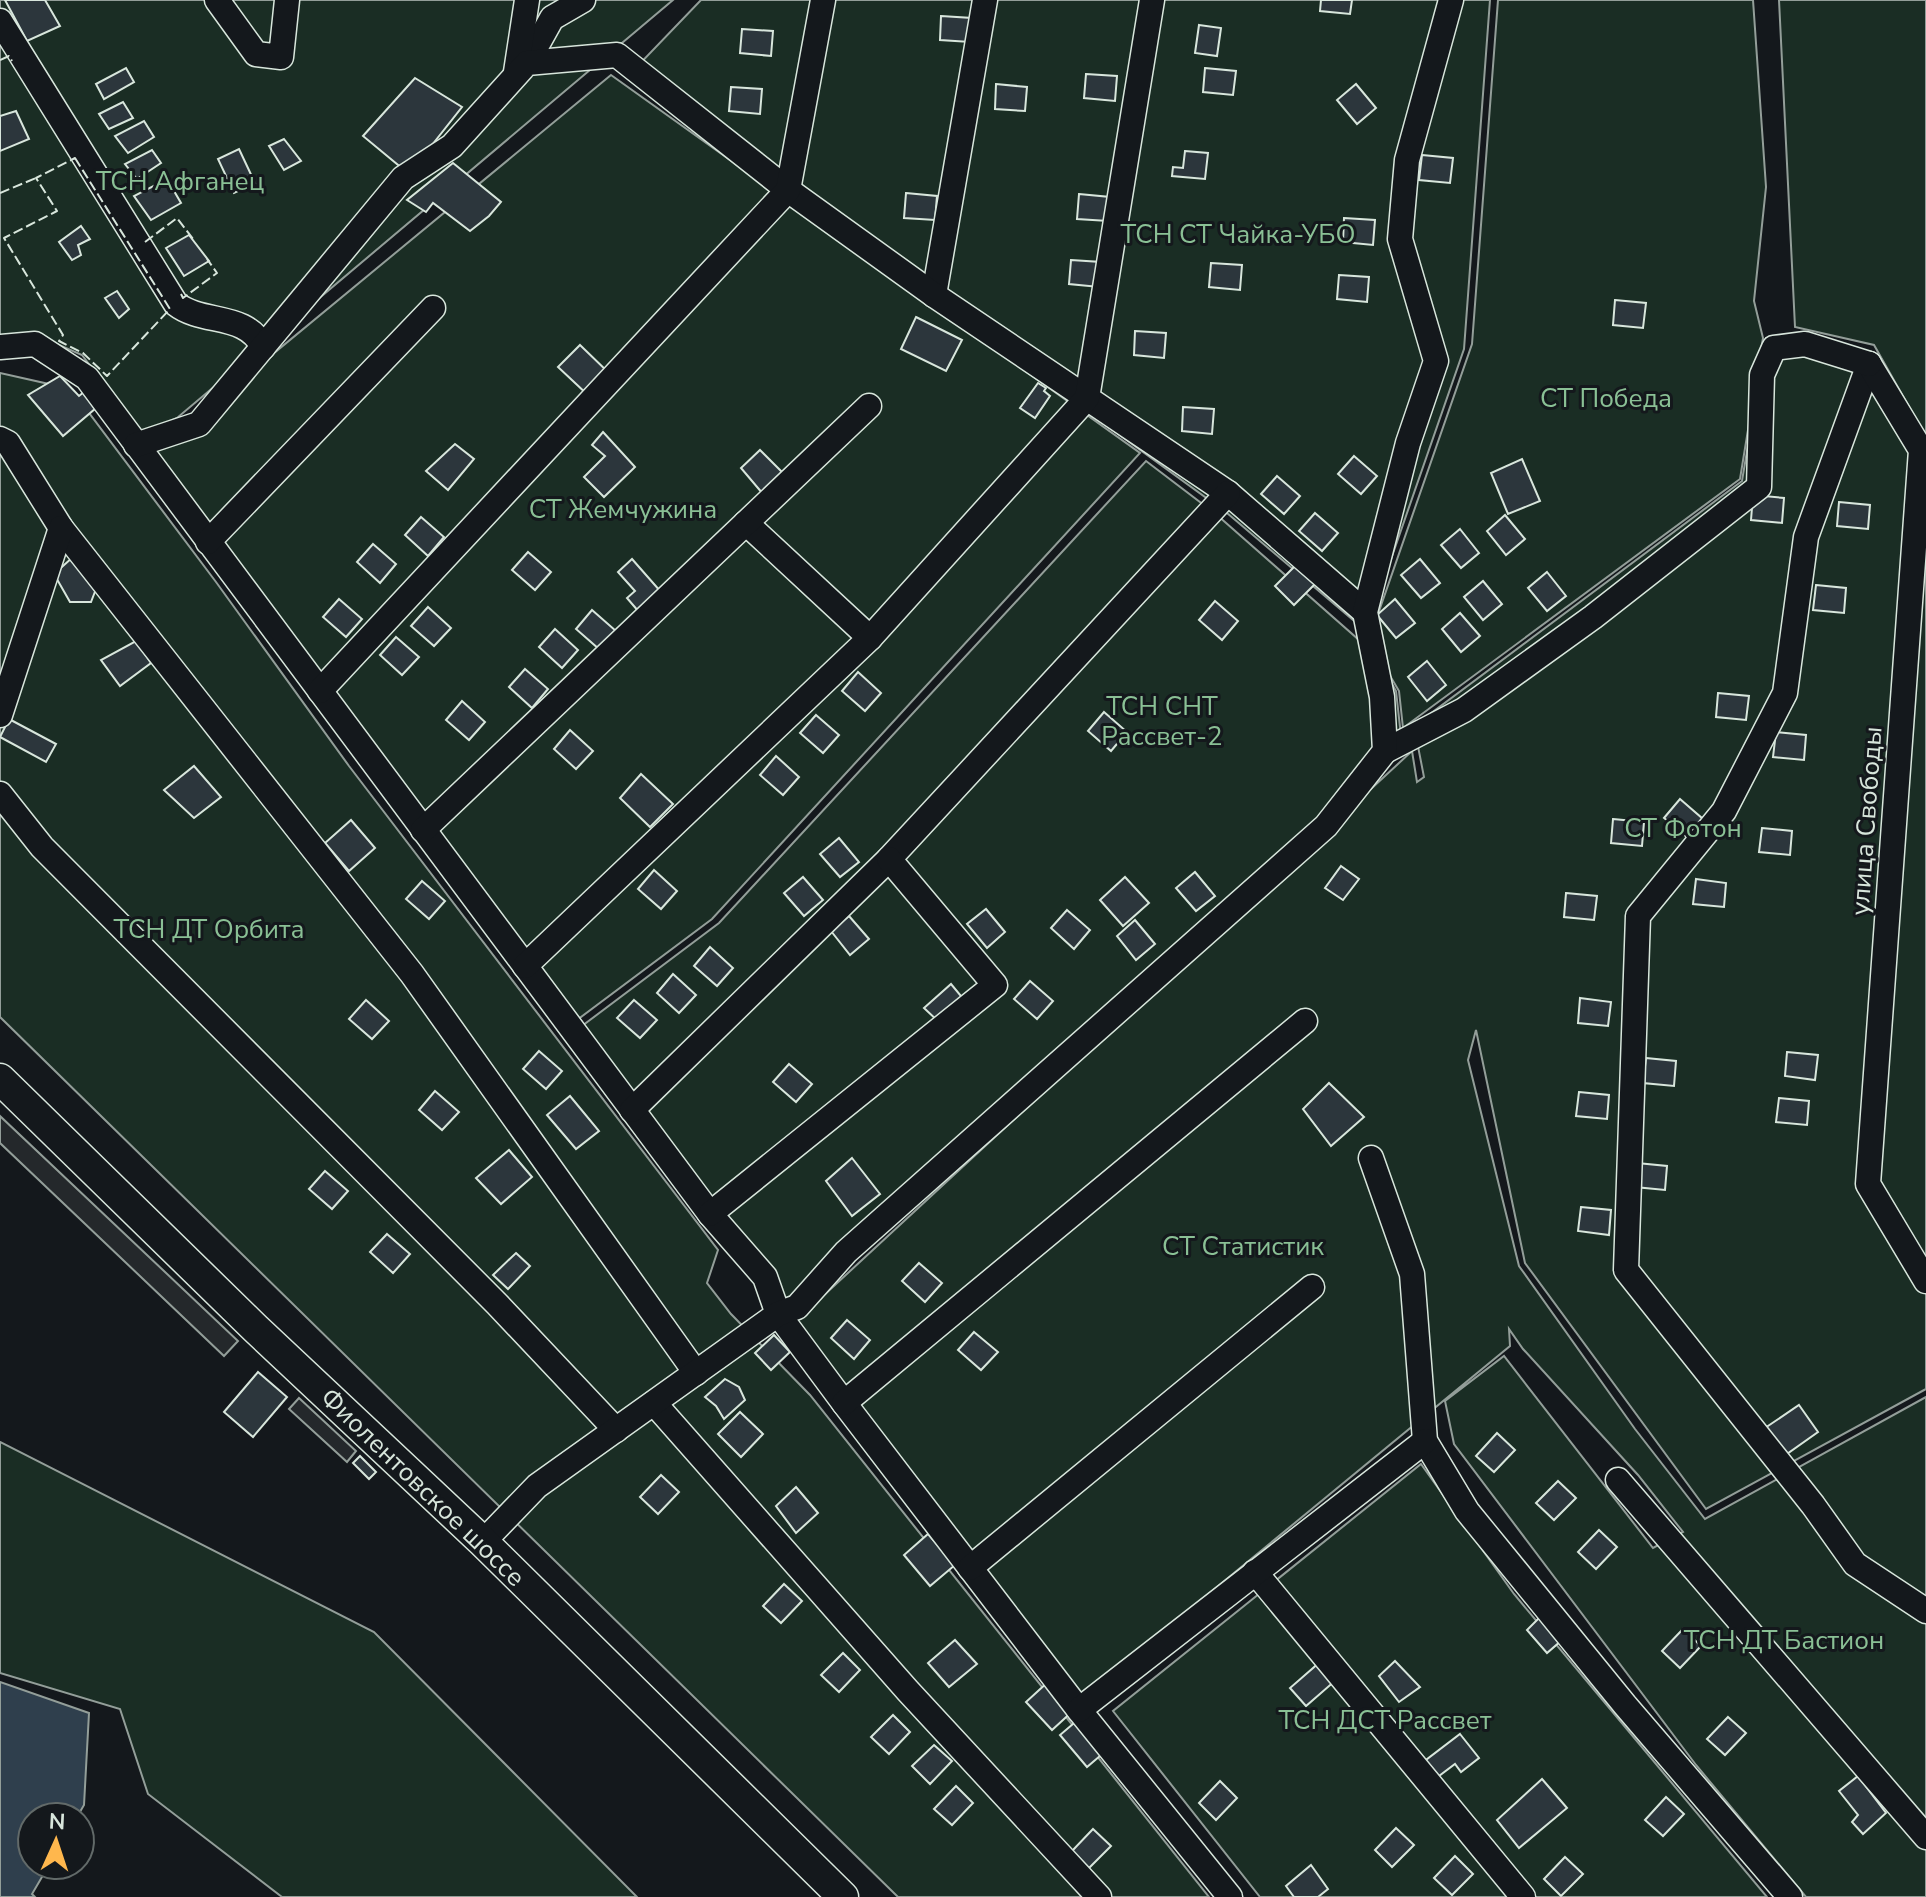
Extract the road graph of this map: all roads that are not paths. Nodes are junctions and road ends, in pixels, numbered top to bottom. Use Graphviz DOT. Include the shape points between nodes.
graph roads {
  1 [pos="217,0"];
  2 [pos="287,0"];
  3 [pos="527,0"];
  4 [pos="583,0"];
  5 [pos="823,0"];
  6 [pos="985,0"];
  7 [pos="1152,0"];
  8 [pos="1451,0"];
  9 [pos="0,21"];
  10 [pos="521,69"];
  11 [pos="788,190"];
  12 [pos="934,295"];
  13 [pos="433,308"];
  14 [pos="0,347"];
  15 [pos="263,347"];
  16 [pos="1869,364"];
  17 [pos="1087,398"];
  18 [pos="869,406"];
  19 [pos="0,439"];
  20 [pos="136,445"];
  21 [pos="1228,493"];
  22 [pos="746,523"];
  23 [pos="61,528"];
  24 [pos="208,542"];
  25 [pos="1365,612"];
  26 [pos="870,638"];
  27 [pos="320,691"];
  28 [pos="0,715"];
  29 [pos="1385,751"];
  30 [pos="0,794"];
  31 [pos="423,830"];
  32 [pos="889,859"];
  33 [pos="525,966"];
  34 [pos="1305,1021"];
  35 [pos="0,1079"];
  36 [pos="632,1110"];
  37 [pos="1371,1158"];
  38 [pos="710,1214"];
  39 [pos="1926,1281"];
  40 [pos="1312,1287"];
  41 [pos="778,1314"];
  42 [pos="696,1373"];
  43 [pos="654,1403"];
  44 [pos="844,1403"];
  45 [pos="616,1430"];
  46 [pos="1425,1441"];
  47 [pos="1618,1480"];
  48 [pos="483,1542"];
  49 [pos="970,1568"];
  50 [pos="1255,1572"];
  51 [pos="1926,1611"];
  52 [pos="1079,1710"];
  53 [pos="1926,1837"];
  54 [pos="843,1897"];
  55 [pos="1099,1897"];
  56 [pos="1230,1897"];
  57 [pos="1523,1897"];
  58 [pos="1790,1897"];
  1 -- 2 [label="street" via="256,54 281,57"];
  3 -- 10 [label="street"];
  4 -- 10 [label="street" via="552,18"];
  5 -- 11 [label="street"];
  6 -- 12 [label="street"];
  7 -- 17 [label="street"];
  8 -- 25 [label="street" via="1407,160 1400,239 1436,361 1408,443"];
  9 -- 15 [label="street" via="176,304 210,318 235,321"];
  10 -- 11 [label="street" via="617,55"];
  10 -- 15 [label="street" via="452,146 403,178"];
  11 -- 12 [label="street"];
  11 -- 27 [label="street"];
  12 -- 17 [label="street"];
  13 -- 24 [label="street"];
  14 -- 20 [label="street" via="35,344 87,378"];
  15 -- 20 [label="street" via="199,424"];
  16 -- 29 [label="street" via="1805,344 1774,348 1762,375 1759,487 1464,710"];
  16 -- 39 [label="street, улица Свободы" via="1921,450 1868,1184"];
  16 -- 51 [label="street" via="1806,537 1785,693 1724,811 1638,916 1626,1270 1855,1564"];
  17 -- 21 [label="street"];
  17 -- 26 [label="street"];
  18 -- 22 [label="street"];
  19 -- 23 [label="street" via="8,443"];
  20 -- 24 [label="street"];
  21 -- 25 [label="street"];
  21 -- 32 [label="street"];
  22 -- 26 [label="street"];
  22 -- 31 [label="street"];
  23 -- 28 [label="street"];
  23 -- 42 [label="street" via="412,974"];
  24 -- 27 [label="street"];
  25 -- 29 [label="street" via="1382,697"];
  26 -- 33 [label="street"];
  27 -- 31 [label="street"];
  29 -- 41 [label="street" via="1326,826 846,1252 797,1307"];
  30 -- 45 [label="street" via="42,847"];
  31 -- 33 [label="street"];
  32 -- 36 [label="street"];
  32 -- 38 [label="street" via="995,985"];
  33 -- 36 [label="street"];
  34 -- 44 [label="street"];
  35 -- 48 [label="main road, Фиолентовское шоссе"];
  36 -- 38 [label="street"];
  37 -- 46 [label="street" via="1412,1274"];
  38 -- 41 [label="street" via="765,1277"];
  40 -- 49 [label="street"];
  41 -- 42 [label="street"];
  41 -- 44 [label="street"];
  42 -- 43 [label="street"];
  43 -- 45 [label="street"];
  43 -- 55 [label="street" via="908,1691"];
  44 -- 49 [label="street"];
  45 -- 48 [label="street" via="537,1486"];
  46 -- 50 [label="street"];
  46 -- 58 [label="street" via="1467,1511"];
  47 -- 53 [label="street"];
  48 -- 54 [label="main road, Фиолентовское шоссе"];
  49 -- 52 [label="street"];
  50 -- 52 [label="street"];
  50 -- 57 [label="street"];
  52 -- 56 [label="street"];
}
